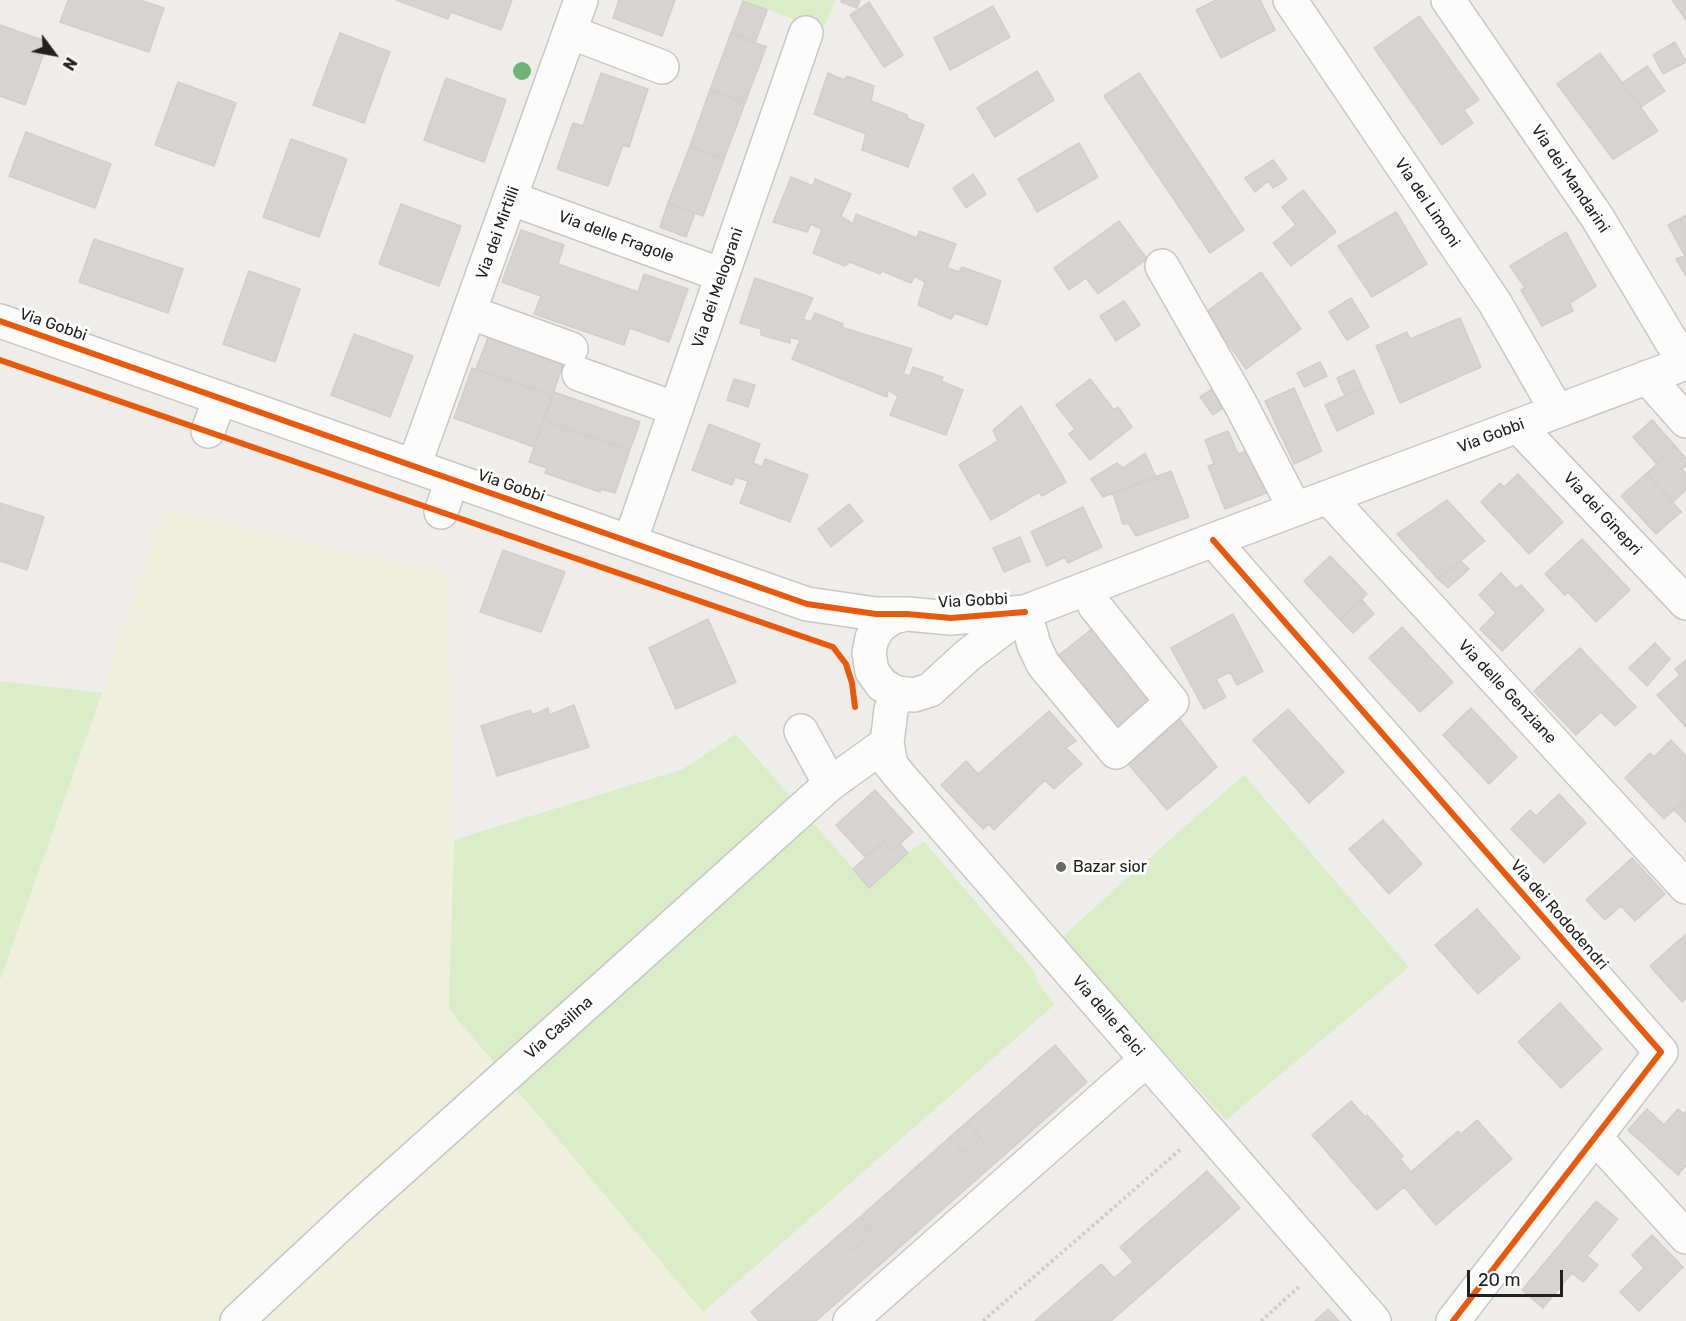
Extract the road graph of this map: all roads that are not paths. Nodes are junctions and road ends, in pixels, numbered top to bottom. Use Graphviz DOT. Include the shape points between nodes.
graph roads {
  1 [pos="581,0"];
  2 [pos="1290,0"];
  3 [pos="1448,0"];
  4 [pos="570,32"];
  5 [pos="806,33"];
  6 [pos="662,67"];
  7 [pos="510,198"];
  8 [pos="1162,266"];
  9 [pos="722,275"];
  10 [pos="469,312"];
  11 [pos="0,321"];
  12 [pos="1686,363"];
  13 [pos="1647,377"];
  14 [pos="220,398"];
  15 [pos="676,409"];
  16 [pos="1557,411"];
  17 [pos="1686,421"];
  18 [pos="1518,426"];
  19 [pos="208,431"];
  20 [pos="414,466"];
  21 [pos="452,480"];
  22 [pos="1328,497"];
  23 [pos="1295,509"];
  24 [pos="441,512"];
  25 [pos="1213,540"];
  26 [pos="630,542"];
  27 [pos="1087,588"];
  28 [pos="1686,603"];
  29 [pos="807,604"];
  30 [pos="1025,612"];
  31 [pos="915,615"];
  32 [pos="869,653"];
  33 [pos="942,679"];
  34 [pos="897,693"];
  35 [pos="801,731"];
  36 [pos="886,744"];
  37 [pos="830,784"];
  38 [pos="1686,887"];
  39 [pos="1674,1049"];
  40 [pos="1146,1060"];
  41 [pos="1595,1137"];
  42 [pos="1686,1237"];
  43 [pos="237,1321"];
  44 [pos="850,1321"];
  45 [pos="1374,1321"];
  46 [pos="1453,1321"];
  1 -- 4 [label="street, Via dei Mirtilli"];
  2 -- 16 [label="street, Via dei Limoni" via="1495,303"];
  3 -- 12 [label="street, Via dei Mandarini" via="1597,217"];
  4 -- 6 [label="street"];
  4 -- 7 [label="street, Via dei Mirtilli"];
  5 -- 9 [label="street, Via dei Melograni"];
  7 -- 9 [label="street, Via delle Fragole"];
  7 -- 10 [label="street, Via dei Mirtilli"];
  8 -- 23 [label="street"];
  9 -- 15 [label="street, Via dei Melograni"];
  10 -- 15 [label="street"];
  10 -- 20 [label="street, Via dei Mirtilli"];
  11 -- 14 [label="street, Via Gobbi"];
  12 -- 13 [label="street, Via Gobbi"];
  13 -- 16 [label="street, Via Gobbi"];
  13 -- 17 [label="street"];
  14 -- 19 [label="street"];
  14 -- 20 [label="street, Via Gobbi"];
  15 -- 26 [label="street, Via dei Melograni"];
  16 -- 18 [label="street, Via Gobbi"];
  18 -- 22 [label="street, Via Gobbi"];
  18 -- 28 [label="street, Via dei Ginepri"];
  20 -- 21 [label="street, Via Gobbi"];
  21 -- 24 [label="street"];
  21 -- 26 [label="street, Via Gobbi"];
  22 -- 23 [label="street, Via Gobbi"];
  22 -- 38 [label="street, Via delle Genziane"];
  23 -- 25 [label="street, Via Gobbi"];
  25 -- 27 [label="street, Via Gobbi"];
  25 -- 39 [label="street, Via dei Rododendri"];
  26 -- 29 [label="street, Via Gobbi"];
  27 -- 30 [label="street, Via Gobbi"];
  27 -- 30 [label="street" via="1095,606 1172,702 1116,752 1043,664"];
  29 -- 31 [label="street, Via Gobbi"];
  29 -- 32 [label="street, Via Gobbi" via="854,637"];
  30 -- 31 [label="street, Via Gobbi" via="951,618"];
  30 -- 33 [label="street, Via Gobbi"];
  31 -- 32 [label="street, Via Gobbi" via="893,617 880,626"];
  31 -- 33 [label="street, Via Gobbi" via="936,624 948,643 949,665"];
  32 -- 34 [label="street, Via Gobbi" via="872,671 882,685"];
  33 -- 34 [label="street, Via Gobbi" via="930,690 914,695"];
  34 -- 36 [label="street, Via delle Felci"];
  35 -- 37 [label="street"];
  36 -- 37 [label="street, Via Casilina"];
  36 -- 40 [label="street, Via delle Felci" via="891,765 899,775"];
  37 -- 43 [label="street, Via Casilina"];
  39 -- 41 [label="street, Via dei Rododendri"];
  40 -- 44 [label="street"];
  40 -- 45 [label="street, Via delle Felci"];
  41 -- 42 [label="street"];
  41 -- 46 [label="street, Via dei Rododendri"];
}
